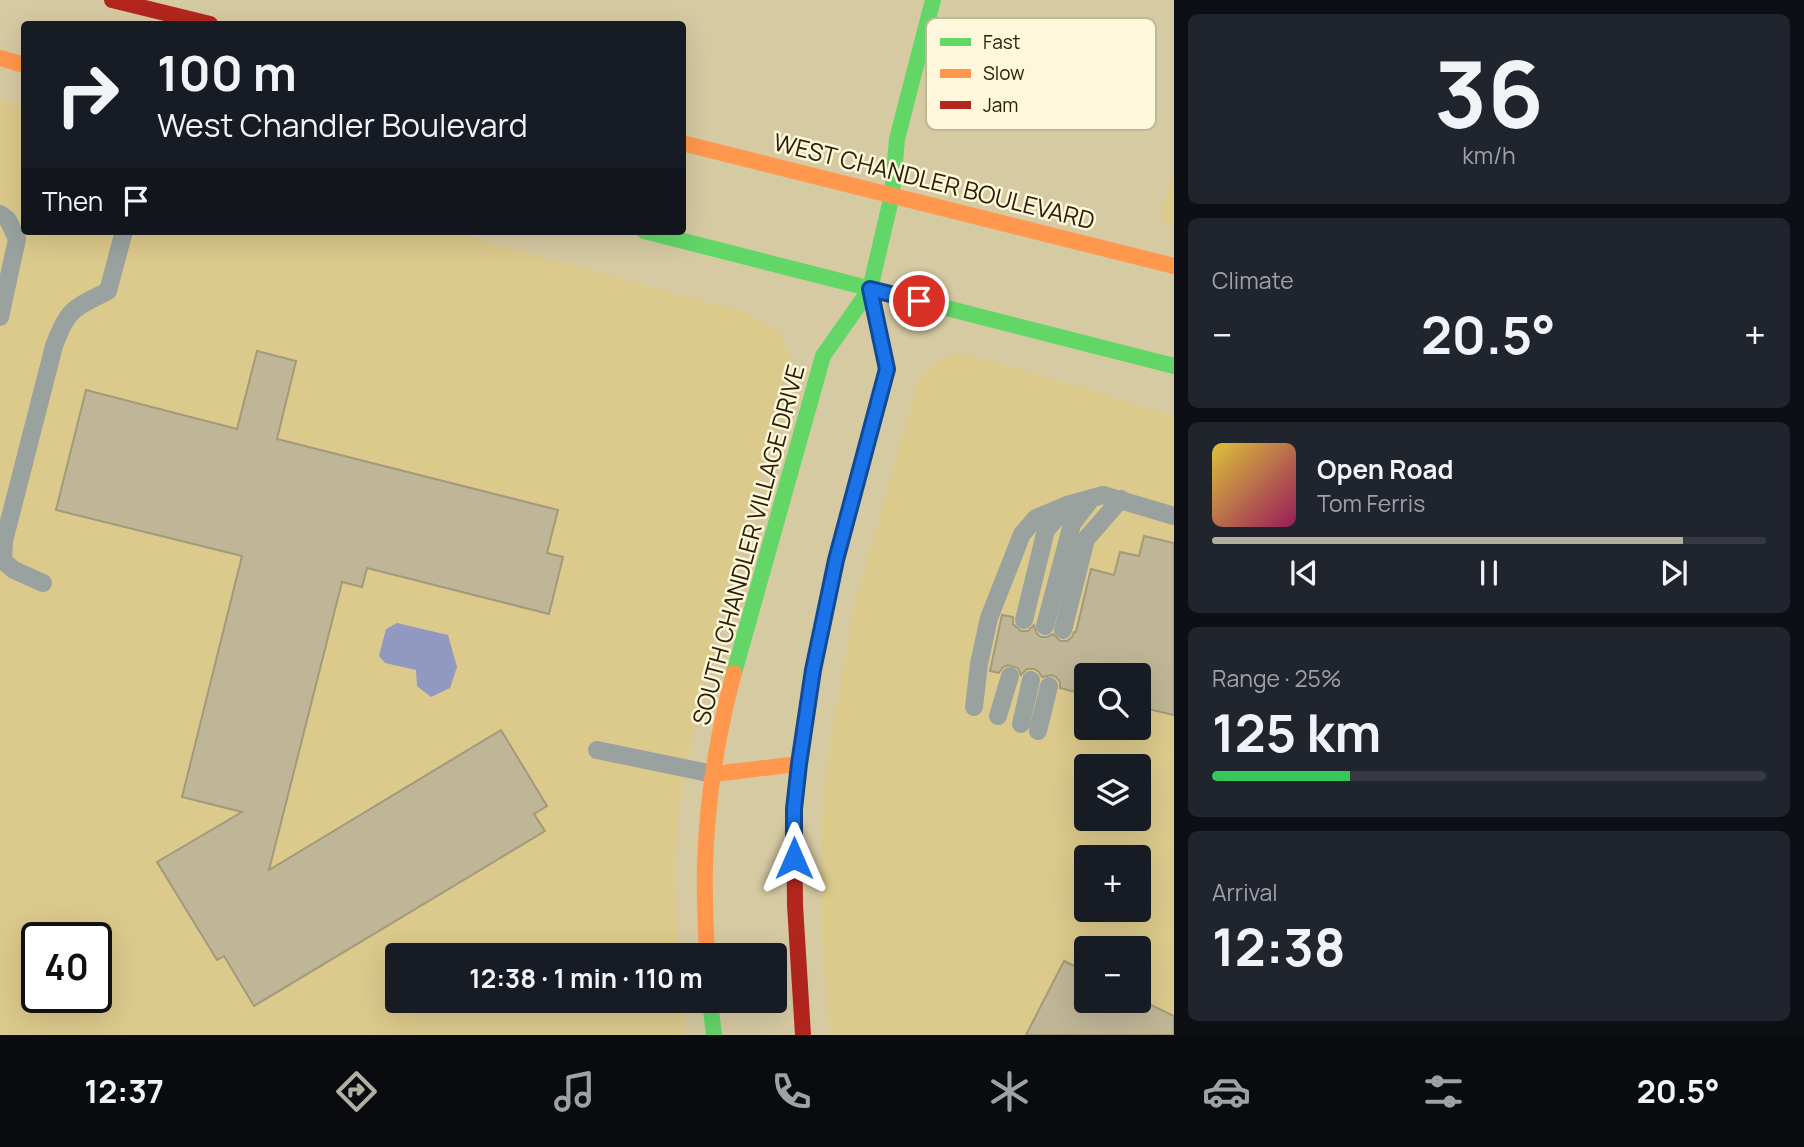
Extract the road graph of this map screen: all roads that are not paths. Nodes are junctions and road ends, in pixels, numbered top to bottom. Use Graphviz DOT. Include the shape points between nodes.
graph roads {
  1 [pos="112,0"];
  2 [pos="933,0"];
  3 [pos="928,18"];
  4 [pos="198,21"];
  5 [pos="926,27"];
  6 [pos="0,58"];
  7 [pos="21,64"];
  8 [pos="686,143"];
  9 [pos="892,195"];
  10 [pos="0,214"];
  11 [pos="123,235"];
  12 [pos="660,235"];
  13 [pos="1174,266"];
  14 [pos="870,289"];
  15 [pos="0,317"];
  16 [pos="1174,366"];
  17 [pos="1092,498"];
  18 [pos="1121,499"];
  19 [pos="1067,505"];
  20 [pos="1174,516"];
  21 [pos="43,583"];
  22 [pos="1024,620"];
  23 [pos="1045,626"];
  24 [pos="1063,630"];
  25 [pos="1010,676"];
  26 [pos="1031,680"];
  27 [pos="1049,685"];
  28 [pos="974,707"];
  29 [pos="998,716"];
  30 [pos="1021,724"];
  31 [pos="1038,731"];
  32 [pos="597,750"];
  33 [pos="799,764"];
  34 [pos="713,774"];
  35 [pos="707,943"];
  36 [pos="711,1013"];
  37 [pos="714,1035"];
  38 [pos="803,1035"];
  1 -- 4 [label="street"];
  2 -- 3 [label="street"];
  5 -- 9 [label="street" via="897,139"];
  6 -- 7 [label="street"];
  8 -- 9 [label="street, WEST CHANDLER BOULEVARD"];
  9 -- 13 [label="street, WEST CHANDLER BOULEVARD"];
  9 -- 14 [label="street"];
  10 -- 15 [label="lane" via="17,239"];
  11 -- 21 [label="lane" via="108,291 75,308 63,322 4,541 3,561"];
  12 -- 14 [label="street"];
  14 -- 16 [label="street"];
  14 -- 33 [label="street" via="887,369 836,560"];
  14 -- 34 [label="street, SOUTH CHANDLER VILLAGE DRIVE" via="823,356 729,692"];
  17 -- 18 [label="lane"];
  17 -- 19 [label="lane"];
  17 -- 23 [label="lane" via="1072,524"];
  18 -- 20 [label="lane"];
  18 -- 24 [label="lane" via="1086,539"];
  19 -- 22 [label="lane" via="1046,530"];
  19 -- 28 [label="lane" via="1036,518 1022,534 989,618"];
  25 -- 29 [label="lane"];
  26 -- 30 [label="lane"];
  27 -- 31 [label="lane"];
  32 -- 34 [label="lane"];
  33 -- 34 [label="street"];
  33 -- 38 [label="street" via="794,809 795,905"];
  34 -- 35 [label="street, SOUTH CHANDLER VILLAGE DRIVE" via="705,866"];
  36 -- 37 [label="street"];
}
